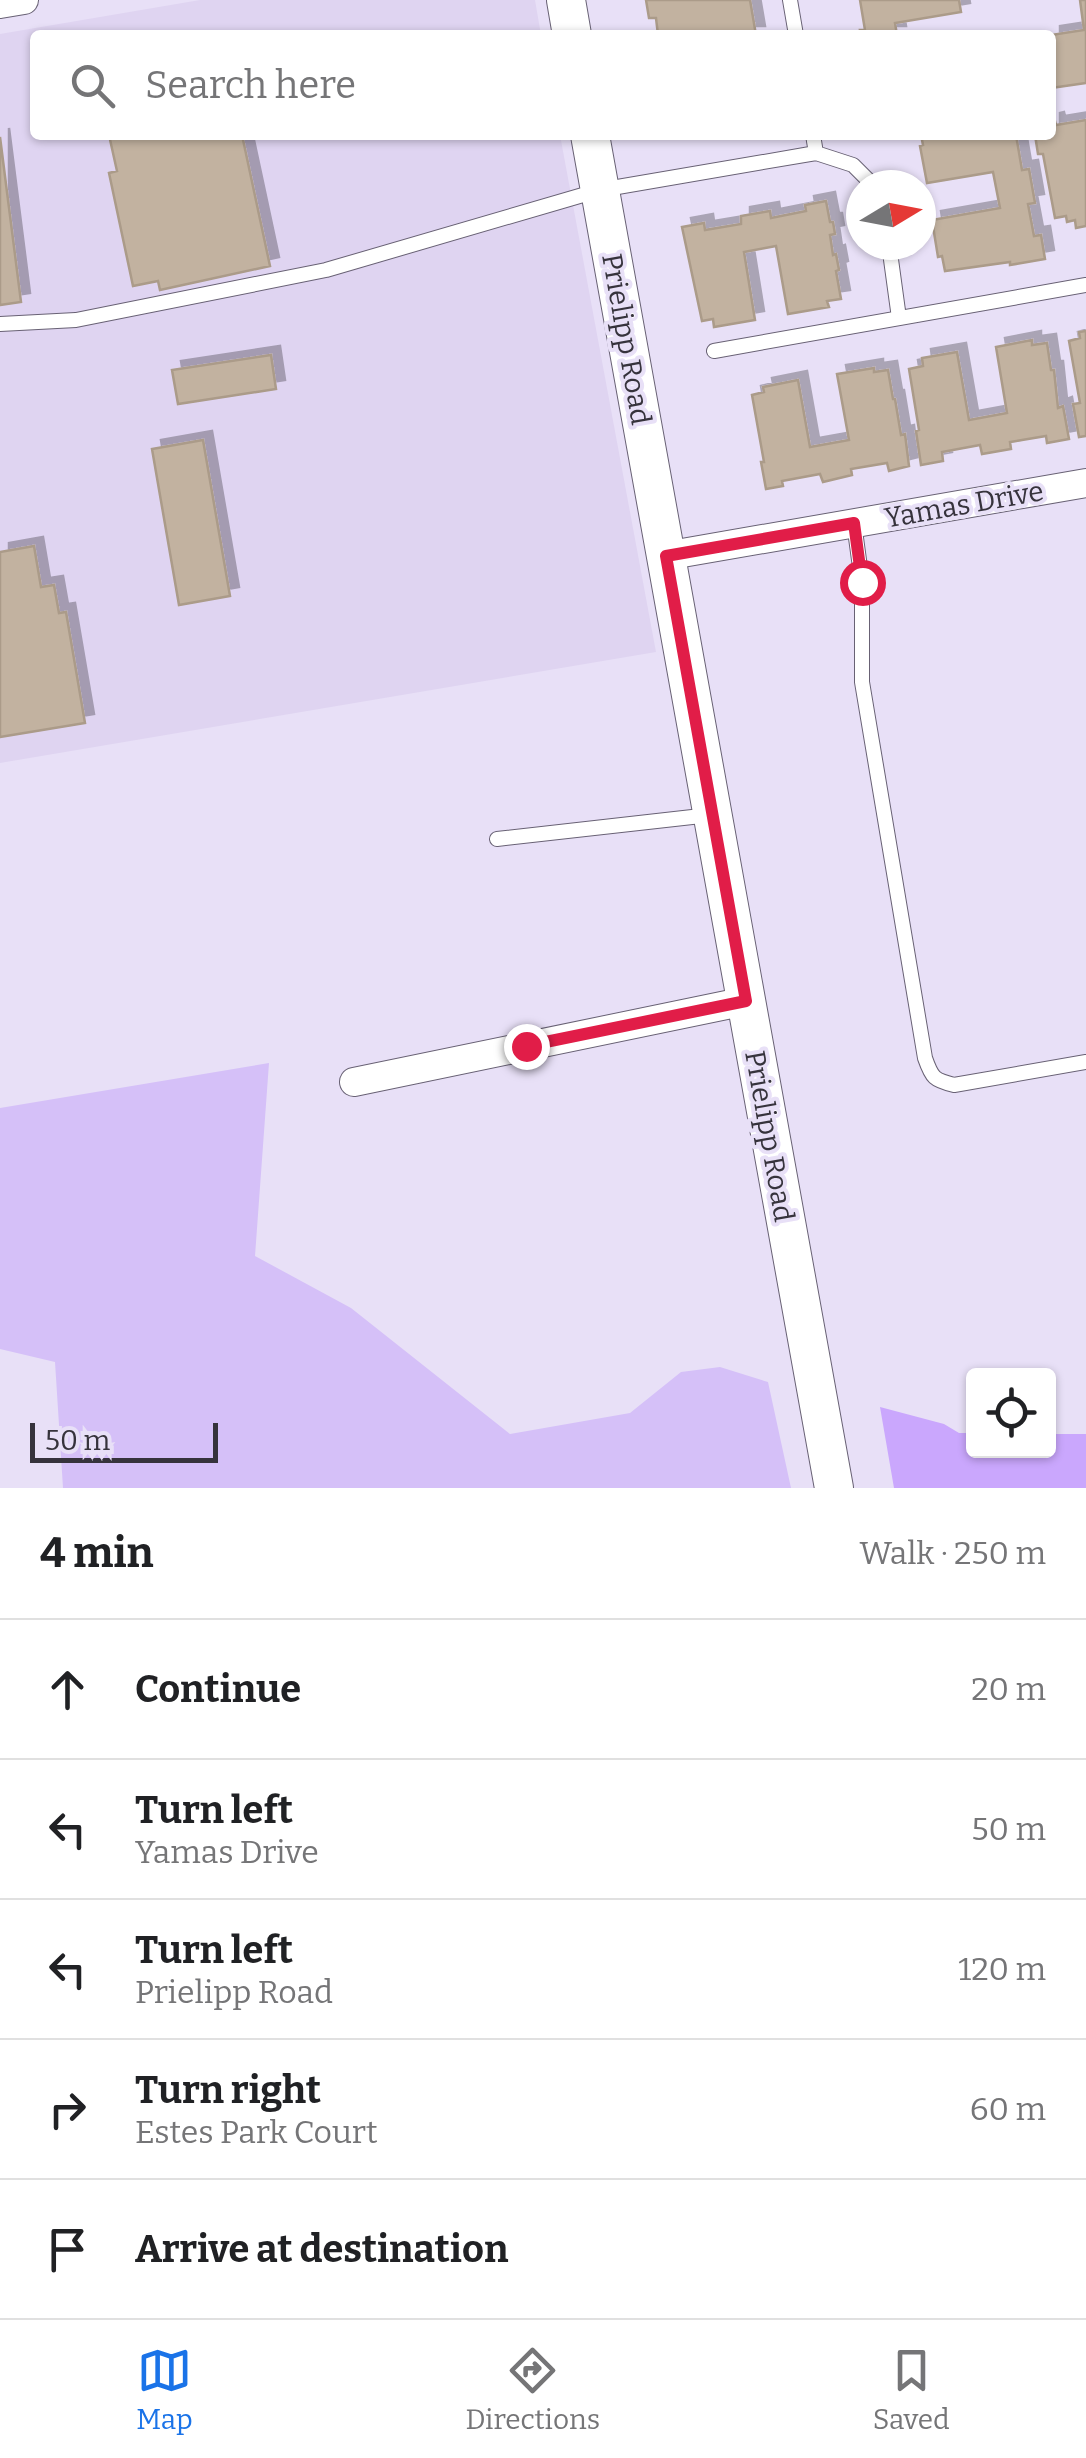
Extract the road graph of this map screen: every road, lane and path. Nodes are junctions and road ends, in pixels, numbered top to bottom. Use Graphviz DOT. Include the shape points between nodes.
graph roads {
  1 [pos="24,0"];
  2 [pos="566,0"];
  3 [pos="790,0"];
  4 [pos="0,4"];
  5 [pos="571,30"];
  6 [pos="795,30"];
  7 [pos="591,140"];
  8 [pos="814,140"];
  9 [pos="816,153"];
  10 [pos="857,170"];
  11 [pos="600,190"];
  12 [pos="890,260"];
  13 [pos="1086,285"];
  14 [pos="899,318"];
  15 [pos="0,324"];
  16 [pos="714,351"];
  17 [pos="1086,483"];
  18 [pos="854,523"];
  19 [pos="666,556"];
  20 [pos="712,814"];
  21 [pos="497,838"];
  22 [pos="746,1001"];
  23 [pos="1086,1062"];
  24 [pos="354,1082"];
  25 [pos="834,1488"];
  1 -- 4 [label="street"];
  2 -- 5 [label="street"];
  3 -- 6 [label="lane"];
  7 -- 11 [label="street, Prielipp Road"];
  8 -- 9 [label="lane"];
  9 -- 10 [label="lane"];
  9 -- 11 [label="lane"];
  11 -- 15 [label="lane" via="326,270 76,320"];
  11 -- 19 [label="street, Prielipp Road"];
  12 -- 14 [label="lane"];
  13 -- 14 [label="lane"];
  14 -- 16 [label="lane"];
  17 -- 18 [label="street, Yamas Drive"];
  18 -- 19 [label="street, Yamas Drive"];
  18 -- 23 [label="lane" via="862,582 862,682 931,1075 954,1085"];
  19 -- 20 [label="street, Prielipp Road"];
  20 -- 21 [label="lane"];
  20 -- 22 [label="street, Prielipp Road"];
  22 -- 24 [label="street"];
  22 -- 25 [label="street, Prielipp Road"];
}
